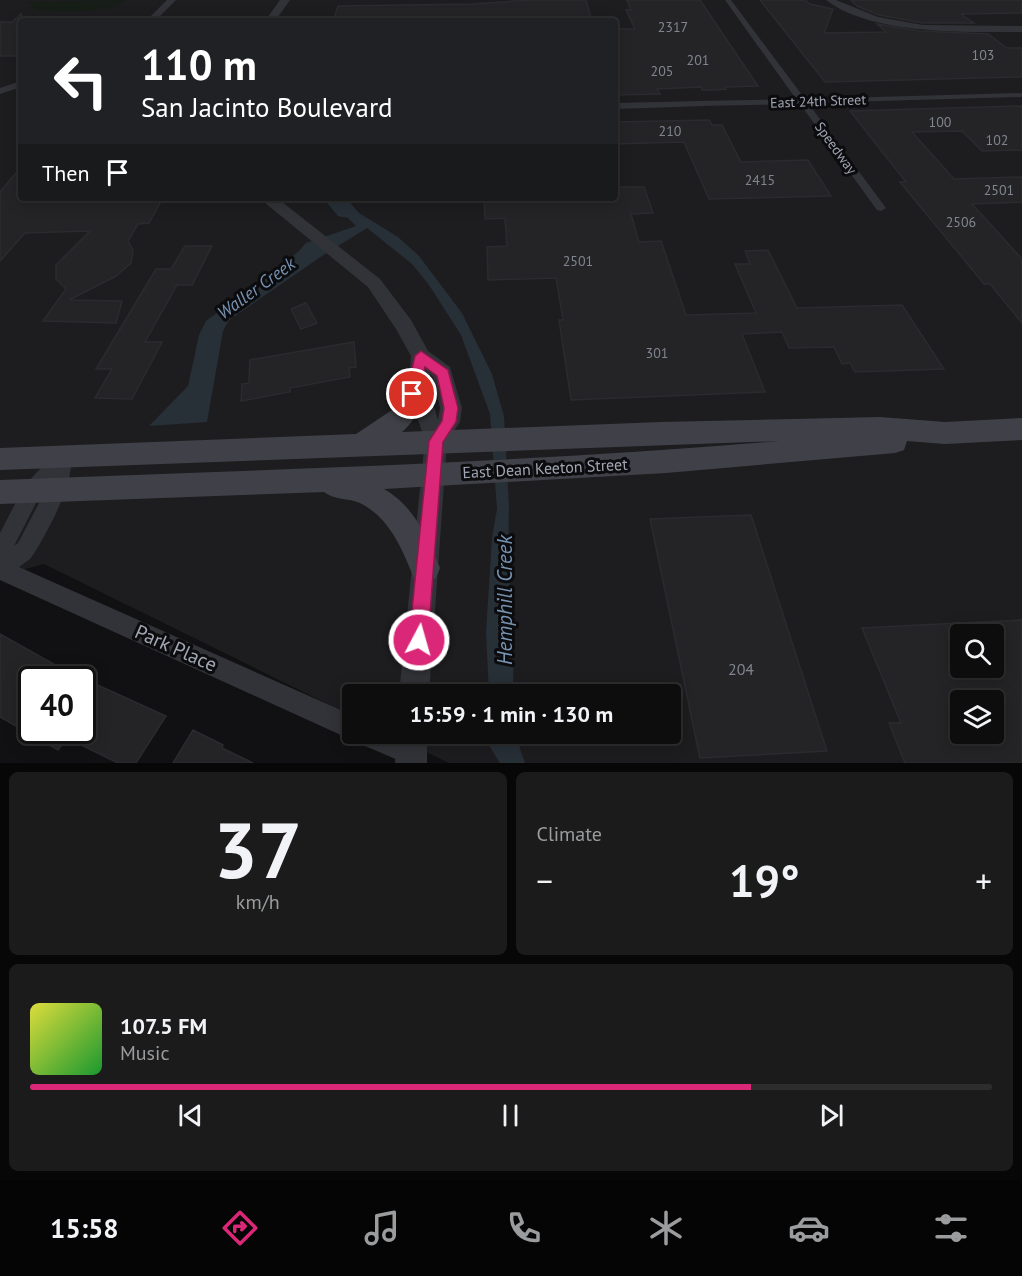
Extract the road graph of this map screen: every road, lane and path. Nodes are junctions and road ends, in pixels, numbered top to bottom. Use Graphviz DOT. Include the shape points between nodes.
graph roads {
  1 [pos="172,0"];
  2 [pos="285,0"];
  3 [pos="728,0"];
  4 [pos="830,0"];
  5 [pos="153,18"];
  6 [pos="272,18"];
  7 [pos="1022,29"];
  8 [pos="18,85"];
  9 [pos="0,92"];
  10 [pos="1022,95"];
  11 [pos="802,101"];
  12 [pos="700,104"];
  13 [pos="618,106"];
  14 [pos="271,201"];
  15 [pos="881,208"];
  16 [pos="419,368"];
  17 [pos="1022,429"];
  18 [pos="945,433"];
  19 [pos="436,441"];
  20 [pos="358,444"];
  21 [pos="63,457"];
  22 [pos="0,459"];
  23 [pos="435,473"];
  24 [pos="300,481"];
  25 [pos="45,491"];
  26 [pos="0,492"];
  27 [pos="426,568"];
  28 [pos="0,570"];
  29 [pos="415,684"];
  30 [pos="342,723"];
  31 [pos="394,744"];
  32 [pos="411,750"];
  1 -- 5 [label="street"];
  2 -- 6 [label="street"];
  3 -- 11 [label="street, Speedway"];
  4 -- 7 [label="street" via="872,18 915,27"];
  8 -- 9 [label="street"];
  10 -- 11 [label="street, East 24th Street"];
  11 -- 12 [label="street, East 24th Street"];
  11 -- 15 [label="street, Speedway"];
  12 -- 13 [label="street, East 24th Street"];
  14 -- 16 [label="street" via="374,283 404,325"];
  16 -- 19 [label="street" via="424,413"];
  16 -- 20 [label="main road" via="403,416 393,426"];
  17 -- 18 [label="main road, East Dean Keeton Street"];
  18 -- 19 [label="main road, East Dean Keeton Street" via="880,428"];
  18 -- 23 [label="main road, East Dean Keeton Street" via="885,444 666,462"];
  19 -- 20 [label="main road, East Dean Keeton Street"];
  19 -- 23 [label="street"];
  20 -- 21 [label="main road, East Dean Keeton Street"];
  21 -- 22 [label="main road, East Dean Keeton Street"];
  21 -- 25 [label="street"];
  23 -- 24 [label="main road, East Dean Keeton Street"];
  23 -- 27 [label="street"];
  24 -- 25 [label="main road, East Dean Keeton Street"];
  24 -- 27 [label="main road" via="339,485 394,509 411,533"];
  25 -- 26 [label="main road, East Dean Keeton Street"];
  25 -- 28 [label="street" via="25,550"];
  27 -- 29 [label="street"];
  28 -- 30 [label="street, Park Place"];
  31 -- 32 [label="street"];
}
